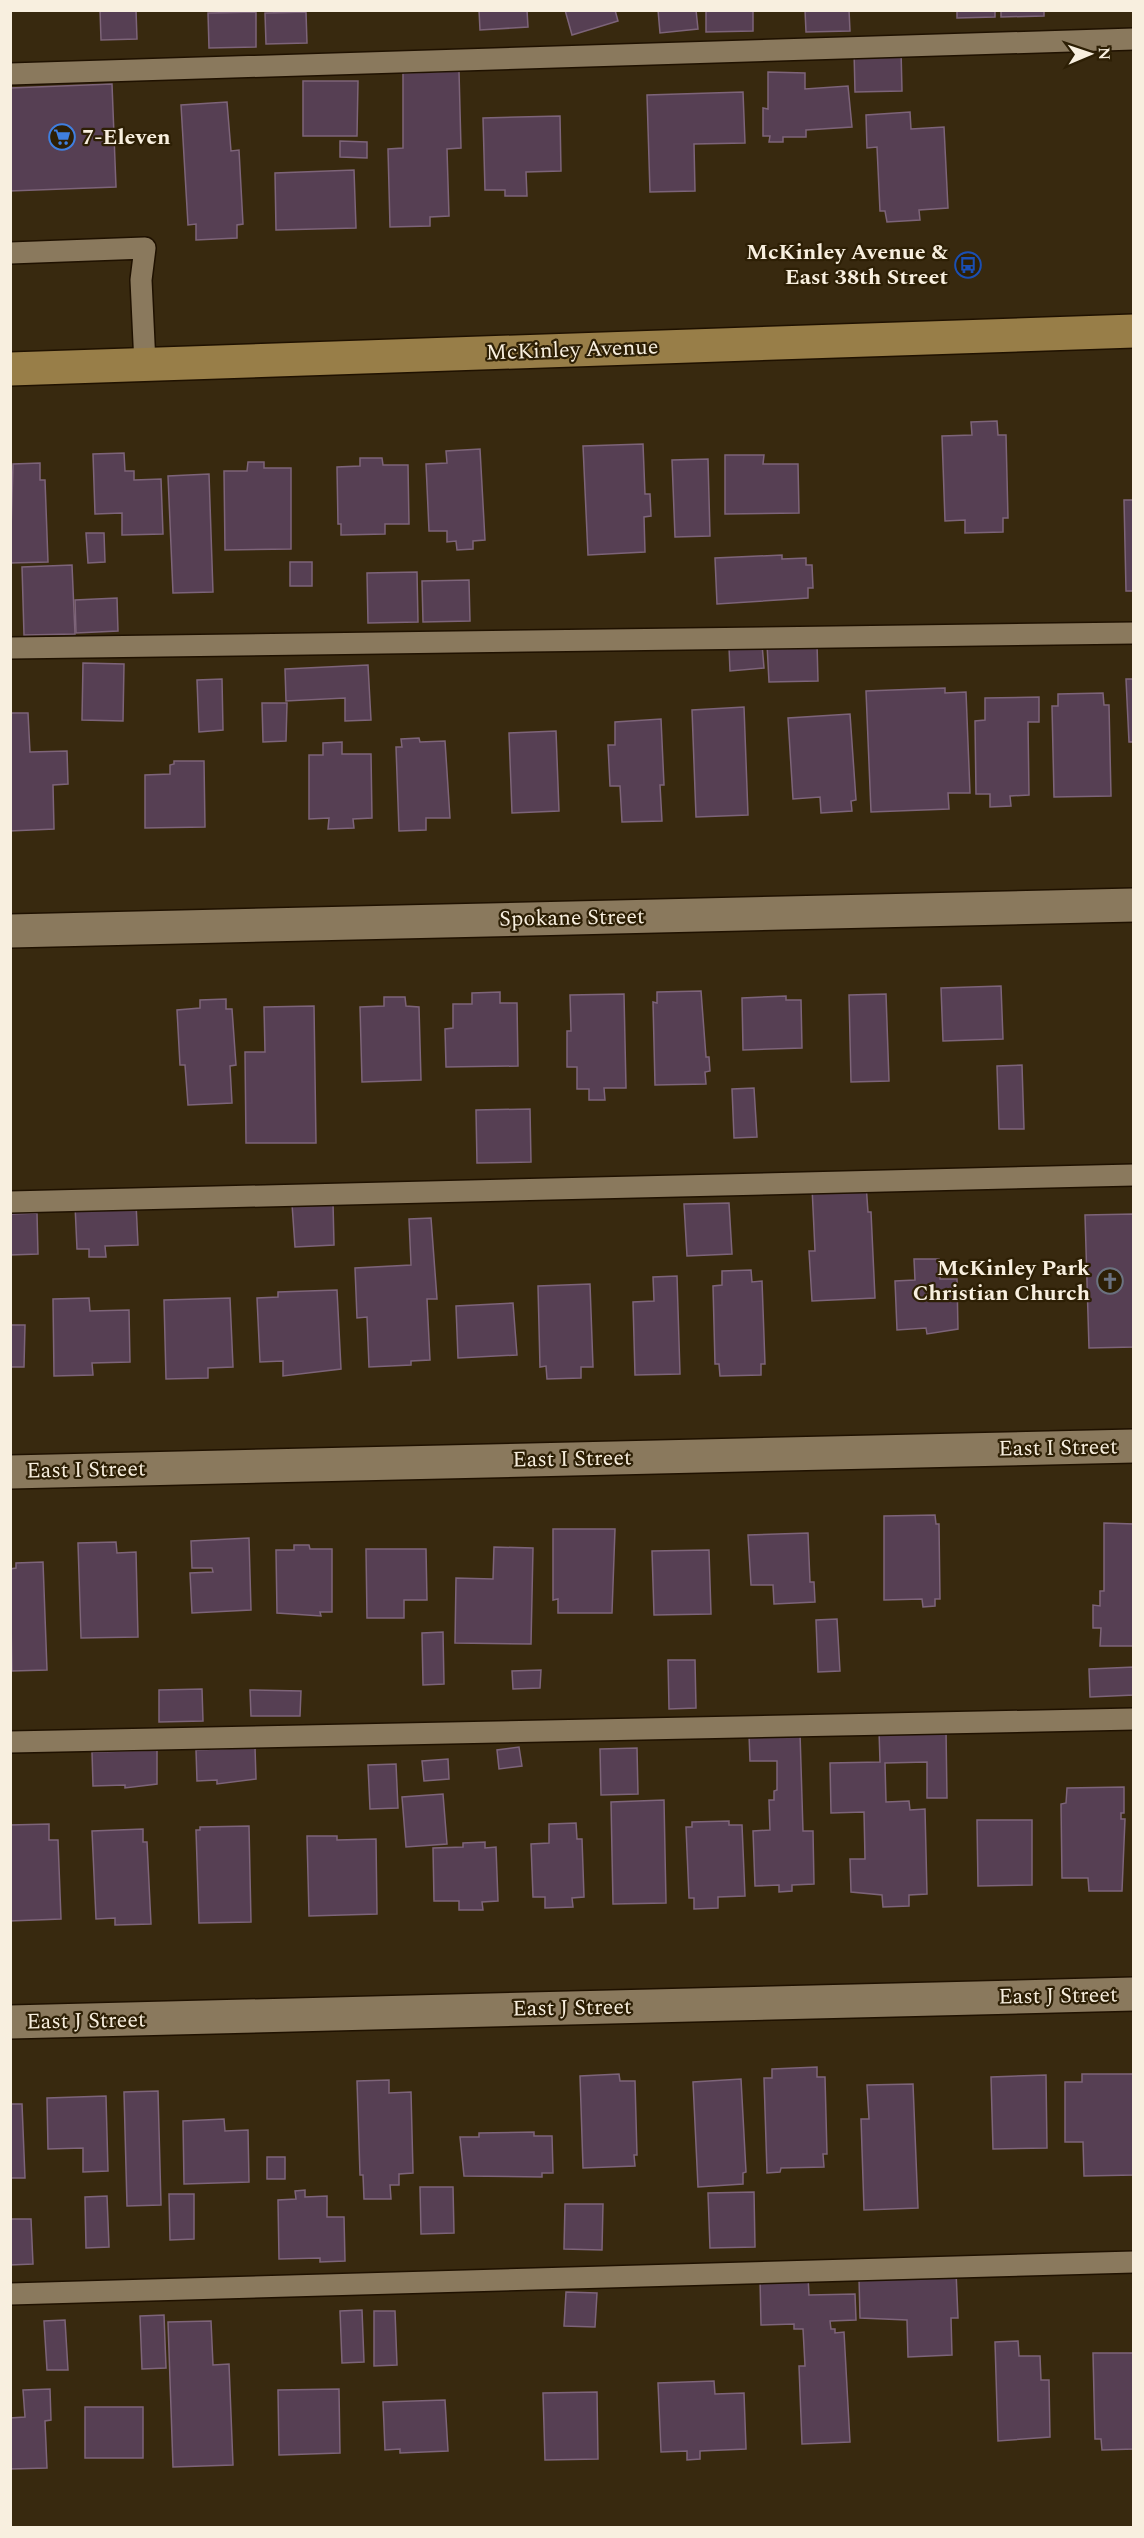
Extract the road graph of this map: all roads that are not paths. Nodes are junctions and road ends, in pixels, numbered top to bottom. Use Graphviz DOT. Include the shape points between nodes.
graph roads {
  1 [pos="1134,39"];
  2 [pos="10,74"];
  3 [pos="10,253"];
  4 [pos="1134,331"];
  5 [pos="145,364"];
  6 [pos="10,369"];
  7 [pos="1134,633"];
  8 [pos="10,648"];
  9 [pos="1134,905"];
  10 [pos="10,930"];
  11 [pos="1134,1175"];
  12 [pos="10,1202"];
  13 [pos="1134,1446"];
  14 [pos="10,1472"];
  15 [pos="1134,1719"];
  16 [pos="10,1743"];
  17 [pos="1134,1994"];
  18 [pos="10,2022"];
  19 [pos="1134,2262"];
  20 [pos="10,2294"];
  1 -- 2 [label="lane"];
  3 -- 5 [label="lane" via="145,248 141,280"];
  4 -- 5 [label="main road, McKinley Avenue"];
  5 -- 6 [label="main road, McKinley Avenue"];
  7 -- 8 [label="lane"];
  9 -- 10 [label="street, Spokane Street"];
  11 -- 12 [label="lane"];
  13 -- 14 [label="street, East I Street"];
  15 -- 16 [label="lane"];
  17 -- 18 [label="street, East J Street"];
  19 -- 20 [label="lane"];
}
